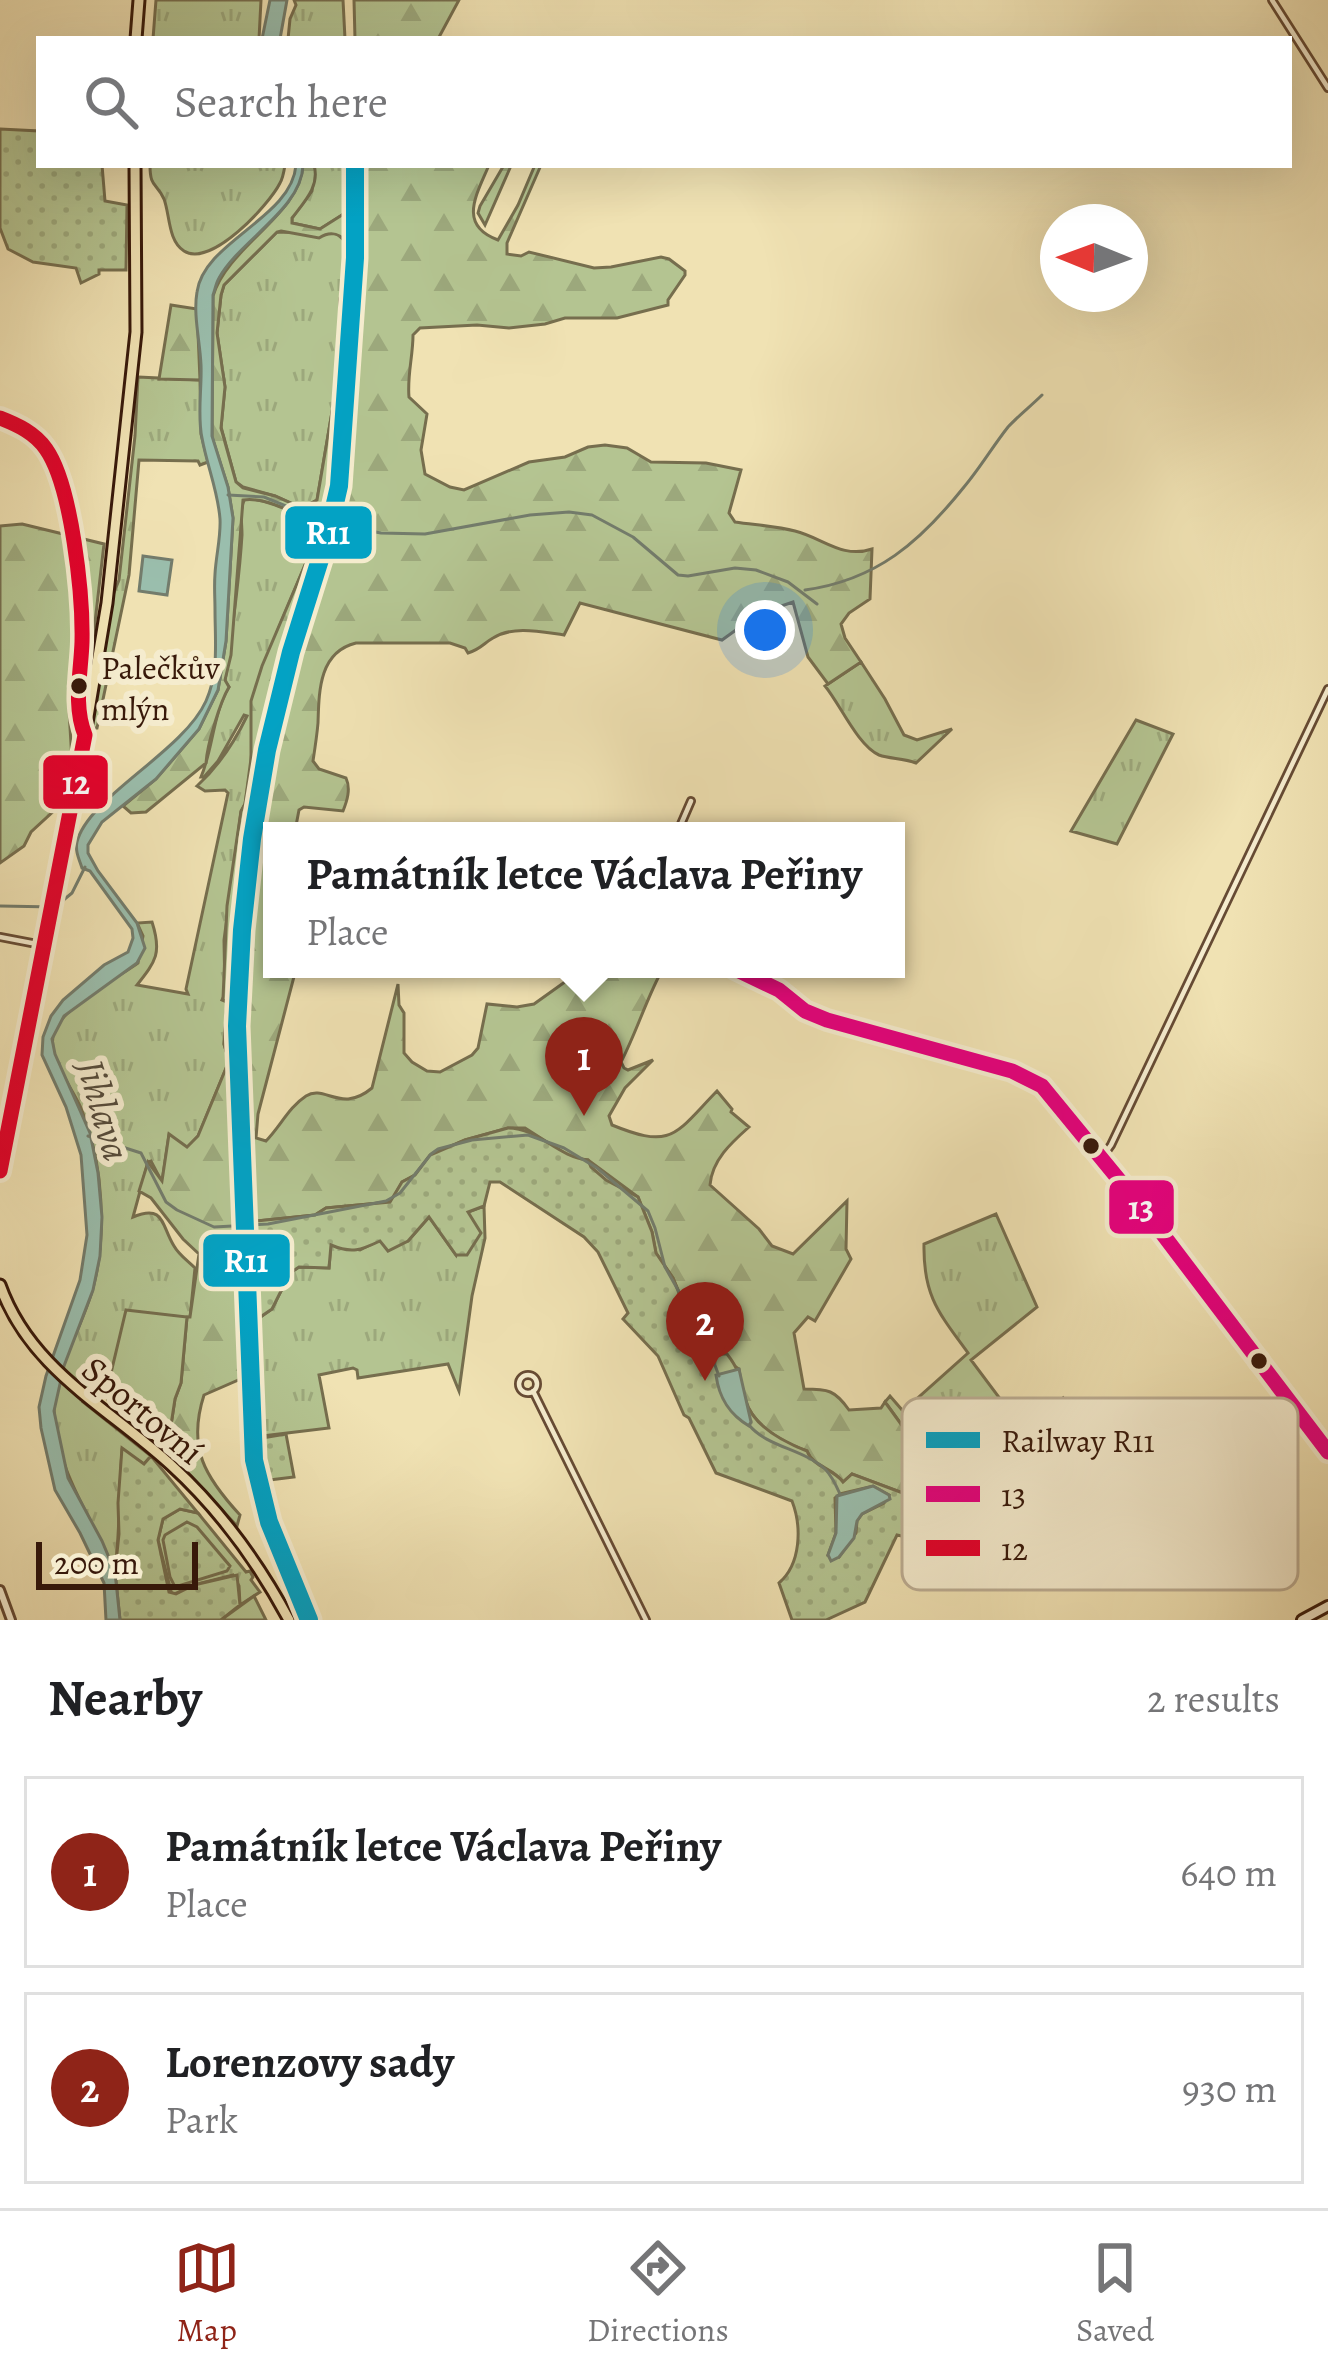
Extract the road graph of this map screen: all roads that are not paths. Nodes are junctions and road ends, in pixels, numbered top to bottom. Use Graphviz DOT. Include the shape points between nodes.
graph roads {
  1 [pos="139,0"];
  2 [pos="1272,0"];
  3 [pos="136,36"];
  4 [pos="1328,88"];
  5 [pos="135,168"];
  6 [pos="0,418"];
  7 [pos="1328,689"];
  8 [pos="85,735"];
  9 [pos="692,801"];
  10 [pos="682,822"];
  11 [pos="0,937"];
  12 [pos="44,945"];
  13 [pos="754,978"];
  14 [pos="1102,1159"];
  15 [pos="0,1171"];
  16 [pos="0,1285"];
  17 [pos="3,1302"];
  18 [pos="533,1391"];
  19 [pos="1287,1398"];
  20 [pos="1298,1412"];
  21 [pos="1328,1452"];
  22 [pos="0,1590"];
  23 [pos="1328,1606"];
  24 [pos="10,1620"];
  25 [pos="289,1620"];
  26 [pos="646,1620"];
  27 [pos="1302,1620"];
  1 -- 3 [label="main road"];
  2 -- 4 [label="street"];
  5 -- 8 [label="main road" via="134,351"];
  6 -- 8 [label="street" via="36,438 60,482 83,597"];
  7 -- 14 [label="street"];
  8 -- 12 [label="main road"];
  9 -- 10 [label="street"];
  11 -- 12 [label="street"];
  12 -- 15 [label="main road"];
  13 -- 14 [label="street" via="827,1020 1033,1080"];
  14 -- 19 [label="street"];
  16 -- 17 [label="main road, Sportovní"];
  17 -- 25 [label="main road, Sportovní" via="38,1354 206,1500"];
  18 -- 26 [label="street"];
  20 -- 21 [label="street"];
  22 -- 24 [label="street"];
  23 -- 27 [label="main road"];
}
